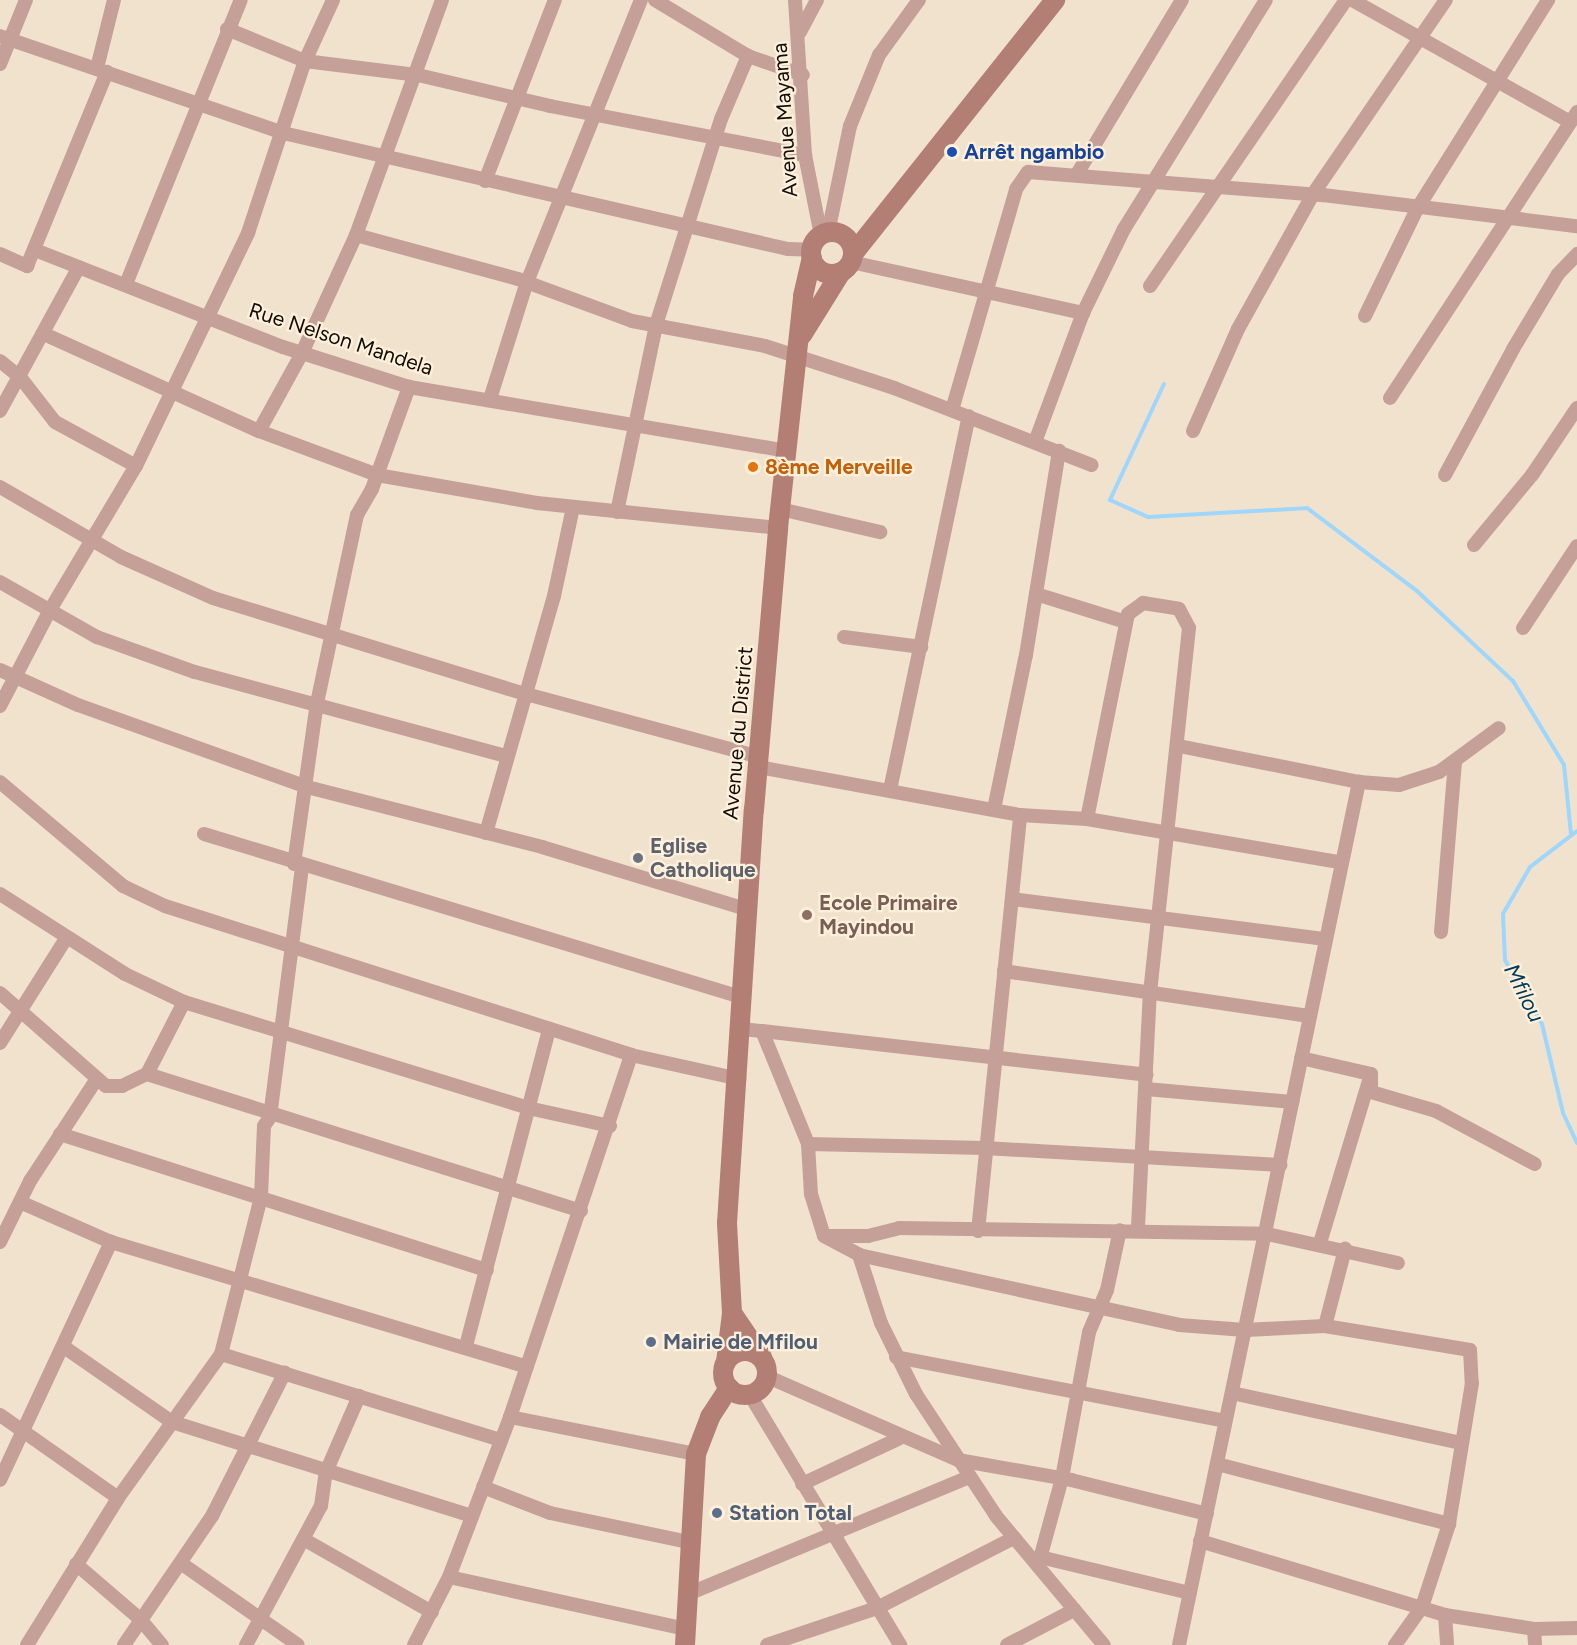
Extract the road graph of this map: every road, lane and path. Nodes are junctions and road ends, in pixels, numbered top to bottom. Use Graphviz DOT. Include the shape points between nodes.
graph roads {
  1 [pos="26,0"];
  2 [pos="114,0"];
  3 [pos="240,0"];
  4 [pos="333,0"];
  5 [pos="442,0"];
  6 [pos="555,0"];
  7 [pos="641,0"];
  8 [pos="655,0"];
  9 [pos="795,0"];
  10 [pos="817,0"];
  11 [pos="919,0"];
  12 [pos="1055,0"];
  13 [pos="1182,0"];
  14 [pos="1266,0"];
  15 [pos="1346,0"];
  16 [pos="1352,0"];
  17 [pos="1446,0"];
  18 [pos="1548,0"];
  19 [pos="227,29"];
  20 [pos="800,32"];
  21 [pos="1423,37"];
  22 [pos="6,38"];
  23 [pos="748,56"];
  24 [pos="305,61"];
  25 [pos="0,64"];
  26 [pos="102,70"];
  27 [pos="418,75"];
  28 [pos="803,75"];
  29 [pos="1496,79"];
  30 [pos="516,99"];
  31 [pos="200,102"];
  32 [pos="597,114"];
  33 [pos="1573,117"];
  34 [pos="283,132"];
  35 [pos="717,136"];
  36 [pos="805,155"];
  37 [pos="383,159"];
  38 [pos="1077,174"];
  39 [pos="485,181"];
  40 [pos="1150,181"];
  41 [pos="1216,185"];
  42 [pos="1313,194"];
  43 [pos="900,196"];
  44 [pos="562,198"];
  45 [pos="1417,209"];
  46 [pos="1504,218"];
  47 [pos="687,226"];
  48 [pos="1577,226"];
  49 [pos="356,235"];
  50 [pos="821,242"];
  51 [pos="36,250"];
  52 [pos="0,254"];
  53 [pos="1577,254"];
  54 [pos="848,263"];
  55 [pos="79,267"];
  56 [pos="527,282"];
  57 [pos="126,284"];
  58 [pos="1150,286"];
  59 [pos="989,293"];
  60 [pos="1083,313"];
  61 [pos="205,316"];
  62 [pos="1365,316"];
  63 [pos="656,325"];
  64 [pos="44,334"];
  65 [pos="801,337"];
  66 [pos="302,353"];
  67 [pos="797,358"];
  68 [pos="0,361"];
  69 [pos="20,376"];
  70 [pos="409,387"];
  71 [pos="171,391"];
  72 [pos="1390,398"];
  73 [pos="490,399"];
  74 [pos="1577,408"];
  75 [pos="952,410"];
  76 [pos="0,411"];
  77 [pos="969,416"];
  78 [pos="634,424"];
  79 [pos="259,431"];
  80 [pos="1193,431"];
  81 [pos="1035,442"];
  82 [pos="788,451"];
  83 [pos="1059,451"];
  84 [pos="1092,465"];
  85 [pos="136,466"];
  86 [pos="377,475"];
  87 [pos="1445,475"];
  88 [pos="0,487"];
  89 [pos="573,507"];
  90 [pos="617,512"];
  91 [pos="779,519"];
  92 [pos="880,532"];
  93 [pos="92,540"];
  94 [pos="1474,545"];
  95 [pos="1577,546"];
  96 [pos="0,582"];
  97 [pos="1036,594"];
  98 [pos="50,610"];
  99 [pos="1126,622"];
  100 [pos="1522,628"];
  101 [pos="333,635"];
  102 [pos="844,637"];
  103 [pos="921,647"];
  104 [pos="0,669"];
  105 [pos="17,679"];
  106 [pos="526,694"];
  107 [pos="317,703"];
  108 [pos="0,706"];
  109 [pos="1499,728"];
  110 [pos="1179,746"];
  111 [pos="507,756"];
  112 [pos="1455,761"];
  113 [pos="758,762"];
  114 [pos="0,782"];
  115 [pos="1359,782"];
  116 [pos="307,786"];
  117 [pos="890,790"];
  118 [pos="994,809"];
  119 [pos="1020,815"];
  120 [pos="1086,819"];
  121 [pos="1168,831"];
  122 [pos="486,833"];
  123 [pos="204,834"];
  124 [pos="1339,862"];
  125 [pos="298,865"];
  126 [pos="0,894"];
  127 [pos="1012,899"];
  128 [pos="750,910"];
  129 [pos="1157,916"];
  130 [pos="1441,932"];
  131 [pos="67,937"];
  132 [pos="1323,939"];
  133 [pos="290,947"];
  134 [pos="1004,971"];
  135 [pos="1150,990"];
  136 [pos="0,993"];
  137 [pos="744,998"];
  138 [pos="184,1002"];
  139 [pos="19,1010"];
  140 [pos="1309,1016"];
  141 [pos="549,1029"];
  142 [pos="742,1029"];
  143 [pos="762,1031"];
  144 [pos="279,1032"];
  145 [pos="0,1043"];
  146 [pos="631,1055"];
  147 [pos="993,1057"];
  148 [pos="1301,1058"];
  149 [pos="147,1074"];
  150 [pos="1371,1074"];
  151 [pos="739,1079"];
  152 [pos="96,1080"];
  153 [pos="1146,1082"];
  154 [pos="1292,1102"];
  155 [pos="528,1108"];
  156 [pos="268,1110"];
  157 [pos="609,1126"];
  158 [pos="60,1134"];
  159 [pos="808,1144"];
  160 [pos="985,1148"];
  161 [pos="1141,1155"];
  162 [pos="1535,1164"];
  163 [pos="1281,1165"];
  164 [pos="508,1189"];
  165 [pos="261,1197"];
  166 [pos="20,1202"];
  167 [pos="581,1211"];
  168 [pos="1120,1230"];
  169 [pos="1138,1230"];
  170 [pos="978,1231"];
  171 [pos="1267,1234"];
  172 [pos="824,1236"];
  173 [pos="0,1242"];
  174 [pos="111,1242"];
  175 [pos="1320,1243"];
  176 [pos="1345,1249"];
  177 [pos="859,1255"];
  178 [pos="1398,1263"];
  179 [pos="487,1270"];
  180 [pos="241,1279"];
  181 [pos="1101,1308"];
  182 [pos="732,1313"];
  183 [pos="1324,1326"];
  184 [pos="1245,1330"];
  185 [pos="466,1346"];
  186 [pos="64,1347"];
  187 [pos="221,1354"];
  188 [pos="762,1357"];
  189 [pos="896,1357"];
  190 [pos="726,1362"];
  191 [pos="527,1367"];
  192 [pos="285,1372"];
  193 [pos="768,1377"];
  194 [pos="729,1388"];
  195 [pos="1078,1392"];
  196 [pos="1232,1393"];
  197 [pos="750,1395"];
  198 [pos="359,1396"];
  199 [pos="0,1415"];
  200 [pos="510,1417"];
  201 [pos="1225,1421"];
  202 [pos="172,1422"];
  203 [pos="21,1429"];
  204 [pos="900,1438"];
  205 [pos="501,1440"];
  206 [pos="1462,1443"];
  207 [pos="251,1445"];
  208 [pos="696,1454"];
  209 [pos="958,1460"];
  210 [pos="1217,1464"];
  211 [pos="326,1472"];
  212 [pos="969,1477"];
  213 [pos="1062,1478"];
  214 [pos="0,1480"];
  215 [pos="802,1484"];
  216 [pos="483,1487"];
  217 [pos="118,1498"];
  218 [pos="1207,1514"];
  219 [pos="472,1516"];
  220 [pos="1449,1524"];
  221 [pos="832,1536"];
  222 [pos="1014,1538"];
  223 [pos="305,1540"];
  224 [pos="1200,1541"];
  225 [pos="689,1542"];
  226 [pos="1039,1562"];
  227 [pos="76,1564"];
  228 [pos="182,1564"];
  229 [pos="449,1577"];
  230 [pos="1190,1593"];
  231 [pos="688,1594"];
  232 [pos="1422,1607"];
  233 [pos="877,1608"];
  234 [pos="1074,1611"];
  235 [pos="432,1612"];
  236 [pos="1445,1615"];
  237 [pos="262,1618"];
  238 [pos="140,1620"];
  239 [pos="1577,1628"];
  240 [pos="1534,1629"];
  241 [pos="685,1637"];
  242 [pos="27,1645"];
  243 [pos="124,1645"];
  244 [pos="162,1645"];
  245 [pos="246,1645"];
  246 [pos="298,1645"];
  247 [pos="414,1645"];
  248 [pos="768,1645"];
  249 [pos="900,1645"];
  250 [pos="1007,1645"];
  251 [pos="1104,1645"];
  252 [pos="1179,1645"];
  253 [pos="1395,1645"];
  254 [pos="1447,1645"];
  255 [pos="1535,1645"];
  1 -- 22 [label="street"];
  2 -- 26 [label="street"];
  3 -- 19 [label="street"];
  4 -- 24 [label="street"];
  5 -- 27 [label="street"];
  6 -- 30 [label="street"];
  7 -- 32 [label="street"];
  8 -- 23 [label="street"];
  9 -- 20 [label="street, Avenue Mayama"];
  10 -- 20 [label="street"];
  11 -- 50 [label="street" via="879,55 850,126"];
  12 -- 43 [label="street"];
  13 -- 38 [label="street"];
  14 -- 40 [label="street"];
  15 -- 41 [label="street" via="1282,100"];
  16 -- 21 [label="street"];
  17 -- 21 [label="street"];
  18 -- 29 [label="street"];
  19 -- 24 [label="street"];
  19 -- 31 [label="street"];
  20 -- 28 [label="street, Avenue Mayama"];
  21 -- 29 [label="street"];
  21 -- 42 [label="street"];
  22 -- 25 [label="street"];
  22 -- 26 [label="street"];
  23 -- 28 [label="street"];
  23 -- 35 [label="street"];
  24 -- 27 [label="street"];
  24 -- 34 [label="street"];
  26 -- 31 [label="street"];
  26 -- 51 [label="street"];
  27 -- 30 [label="street"];
  27 -- 37 [label="street"];
  28 -- 36 [label="street, Avenue Mayama"];
  29 -- 33 [label="street"];
  29 -- 45 [label="street"];
  30 -- 32 [label="street"];
  30 -- 39 [label="street"];
  31 -- 34 [label="street"];
  31 -- 57 [label="street"];
  32 -- 35 [label="street"];
  32 -- 44 [label="street"];
  33 -- 46 [label="street"];
  34 -- 37 [label="street"];
  34 -- 61 [label="street" via="248,233"];
  35 -- 36 [label="street"];
  35 -- 47 [label="street"];
  36 -- 50 [label="street, Avenue Mayama"];
  37 -- 39 [label="street"];
  37 -- 49 [label="street"];
  38 -- 40 [label="street"];
  38 -- 59 [label="street" via="1037,170 1021,179"];
  39 -- 44 [label="street"];
  40 -- 41 [label="street"];
  40 -- 60 [label="street"];
  41 -- 42 [label="street"];
  41 -- 58 [label="street"];
  42 -- 45 [label="street"];
  42 -- 80 [label="street" via="1238,329"];
  43 -- 50 [label="street" via="862,225"];
  43 -- 54 [label="street, Avenue du District"];
  44 -- 47 [label="street"];
  44 -- 56 [label="street"];
  45 -- 46 [label="street"];
  45 -- 62 [label="street"];
  46 -- 48 [label="street"];
  46 -- 72 [label="street"];
  47 -- 50 [label="street"];
  47 -- 63 [label="street"];
  49 -- 56 [label="street"];
  49 -- 66 [label="street"];
  50 -- 54 [label="street" via="846,237"];
  50 -- 54 [label="street" via="825,273"];
  50 -- 65 [label="street, Avenue du District"];
  51 -- 52 [label="street" via="25,268"];
  51 -- 55 [label="street, Rue Nelson Mandela"];
  53 -- 87 [label="street" via="1558,274 1513,349"];
  54 -- 59 [label="street"];
  54 -- 65 [label="street, Avenue du District"];
  55 -- 57 [label="street, Rue Nelson Mandela"];
  55 -- 64 [label="street"];
  56 -- 63 [label="street"];
  56 -- 73 [label="street"];
  57 -- 61 [label="street, Rue Nelson Mandela"];
  59 -- 60 [label="street"];
  59 -- 75 [label="street"];
  60 -- 81 [label="street"];
  61 -- 66 [label="street, Rue Nelson Mandela"];
  61 -- 71 [label="street"];
  63 -- 67 [label="street" via="765,346"];
  63 -- 78 [label="street"];
  64 -- 69 [label="street"];
  64 -- 71 [label="street"];
  65 -- 67 [label="street, Avenue du District"];
  66 -- 70 [label="street, Rue Nelson Mandela"];
  66 -- 79 [label="street"];
  67 -- 75 [label="street"];
  67 -- 82 [label="street, Avenue du District"];
  68 -- 69 [label="street"];
  69 -- 76 [label="street"];
  69 -- 85 [label="street" via="55,422"];
  70 -- 73 [label="street, Rue Nelson Mandela"];
  70 -- 86 [label="street"];
  71 -- 79 [label="street"];
  71 -- 85 [label="street"];
  73 -- 78 [label="street, Rue Nelson Mandela"];
  74 -- 94 [label="street" via="1532,475"];
  75 -- 77 [label="street"];
  77 -- 81 [label="street"];
  77 -- 103 [label="street"];
  78 -- 82 [label="street, Rue Nelson Mandela"];
  78 -- 90 [label="street"];
  79 -- 86 [label="street"];
  81 -- 83 [label="street"];
  82 -- 91 [label="street, Avenue du District"];
  83 -- 84 [label="street"];
  83 -- 97 [label="street"];
  85 -- 93 [label="street"];
  86 -- 89 [label="street"];
  86 -- 101 [label="street" via="357,515"];
  88 -- 93 [label="street"];
  89 -- 90 [label="street"];
  89 -- 106 [label="street"];
  90 -- 91 [label="street"];
  91 -- 92 [label="street"];
  91 -- 113 [label="street, Avenue du District"];
  93 -- 98 [label="street"];
  93 -- 101 [label="street" via="213,598"];
  95 -- 100 [label="street"];
  96 -- 98 [label="street"];
  97 -- 99 [label="street"];
  97 -- 118 [label="street"];
  98 -- 105 [label="street"];
  98 -- 107 [label="street" via="97,637 195,672"];
  99 -- 110 [label="street" via="1131,607 1143,603 1179,609 1186,616"];
  99 -- 120 [label="street"];
  101 -- 106 [label="street"];
  101 -- 107 [label="street"];
  102 -- 103 [label="street"];
  103 -- 117 [label="street"];
  104 -- 105 [label="street"];
  105 -- 108 [label="street"];
  105 -- 116 [label="street"];
  106 -- 111 [label="street"];
  106 -- 113 [label="street"];
  107 -- 111 [label="street"];
  107 -- 116 [label="street"];
  109 -- 112 [label="street"];
  110 -- 115 [label="street"];
  110 -- 121 [label="street"];
  111 -- 122 [label="street"];
  112 -- 115 [label="street" via="1439,772 1399,785"];
  112 -- 130 [label="street"];
  113 -- 117 [label="street"];
  113 -- 128 [label="street, Avenue du District"];
  114 -- 133 [label="street" via="123,886 165,906"];
  115 -- 124 [label="street"];
  116 -- 122 [label="street"];
  116 -- 125 [label="street"];
  117 -- 118 [label="street"];
  118 -- 119 [label="street"];
  119 -- 120 [label="street"];
  119 -- 127 [label="street"];
  120 -- 121 [label="street"];
  121 -- 124 [label="street"];
  121 -- 129 [label="street"];
  122 -- 128 [label="street"];
  123 -- 125 [label="street"];
  124 -- 132 [label="street"];
  125 -- 133 [label="street"];
  125 -- 137 [label="street"];
  126 -- 131 [label="street"];
  127 -- 129 [label="street"];
  127 -- 134 [label="street"];
  128 -- 137 [label="street, Avenue du District"];
  129 -- 132 [label="street"];
  129 -- 135 [label="street"];
  131 -- 138 [label="street" via="125,974"];
  131 -- 139 [label="street"];
  132 -- 140 [label="street"];
  133 -- 141 [label="street"];
  133 -- 144 [label="street"];
  134 -- 135 [label="street"];
  134 -- 147 [label="street"];
  135 -- 140 [label="street"];
  135 -- 153 [label="street"];
  136 -- 139 [label="street"];
  137 -- 142 [label="street, Avenue du District"];
  138 -- 144 [label="street"];
  138 -- 149 [label="street"];
  139 -- 145 [label="street"];
  139 -- 152 [label="street"];
  140 -- 148 [label="street"];
  141 -- 146 [label="street"];
  141 -- 155 [label="street"];
  142 -- 143 [label="street"];
  142 -- 151 [label="street, Avenue du District"];
  143 -- 147 [label="street"];
  143 -- 159 [label="street"];
  144 -- 155 [label="street"];
  144 -- 156 [label="street"];
  146 -- 151 [label="street"];
  146 -- 157 [label="street"];
  147 -- 153 [label="street"];
  147 -- 160 [label="street"];
  148 -- 150 [label="street"];
  148 -- 154 [label="street"];
  149 -- 152 [label="street" via="113,1088"];
  149 -- 156 [label="street"];
  150 -- 162 [label="street" via="1371,1092 1436,1111"];
  150 -- 175 [label="street"];
  151 -- 182 [label="street, Avenue du District" via="727,1223"];
  152 -- 158 [label="street"];
  153 -- 154 [label="street"];
  153 -- 161 [label="street"];
  154 -- 163 [label="street"];
  155 -- 157 [label="street"];
  155 -- 164 [label="street"];
  156 -- 164 [label="street"];
  156 -- 165 [label="street" via="259,1170"];
  157 -- 167 [label="street"];
  158 -- 165 [label="street"];
  158 -- 166 [label="street"];
  159 -- 160 [label="street"];
  159 -- 172 [label="street" via="811,1194"];
  160 -- 161 [label="street"];
  160 -- 170 [label="street"];
  161 -- 163 [label="street"];
  161 -- 169 [label="street"];
  163 -- 171 [label="street"];
  164 -- 167 [label="street"];
  164 -- 179 [label="street"];
  165 -- 179 [label="street"];
  165 -- 180 [label="street"];
  166 -- 173 [label="street"];
  166 -- 174 [label="street"];
  167 -- 191 [label="street"];
  168 -- 169 [label="street"];
  168 -- 170 [label="street"];
  168 -- 181 [label="street"];
  169 -- 171 [label="street"];
  170 -- 172 [label="street" via="899,1228 868,1236"];
  171 -- 175 [label="street"];
  171 -- 184 [label="street"];
  172 -- 177 [label="street"];
  174 -- 180 [label="street"];
  174 -- 186 [label="street"];
  175 -- 176 [label="street"];
  176 -- 178 [label="street"];
  176 -- 183 [label="street"];
  177 -- 181 [label="street"];
  177 -- 189 [label="street"];
  179 -- 185 [label="street"];
  180 -- 185 [label="street"];
  180 -- 187 [label="street"];
  181 -- 184 [label="street" via="1179,1325"];
  181 -- 195 [label="street" via="1089,1332"];
  182 -- 188 [label="street"];
  182 -- 190 [label="street, Avenue du District"];
  183 -- 184 [label="street"];
  183 -- 206 [label="street" via="1470,1350 1472,1383"];
  184 -- 196 [label="street"];
  185 -- 191 [label="street"];
  186 -- 202 [label="street"];
  186 -- 203 [label="street"];
  187 -- 192 [label="street"];
  187 -- 202 [label="street"];
  188 -- 190 [label="street" via="742,1350"];
  188 -- 193 [label="street"];
  189 -- 195 [label="street"];
  189 -- 209 [label="street"];
  190 -- 194 [label="street" via="723,1376"];
  191 -- 200 [label="street"];
  192 -- 198 [label="street"];
  192 -- 207 [label="street"];
  193 -- 197 [label="street"];
  193 -- 204 [label="street" via="832,1401"];
  194 -- 197 [label="street"];
  194 -- 208 [label="street" via="710,1417"];
  195 -- 201 [label="street"];
  195 -- 213 [label="street"];
  196 -- 201 [label="street"];
  196 -- 206 [label="street"];
  197 -- 215 [label="street"];
  198 -- 205 [label="street"];
  198 -- 211 [label="street"];
  199 -- 203 [label="street"];
  200 -- 205 [label="street"];
  200 -- 208 [label="street"];
  201 -- 210 [label="street"];
  202 -- 207 [label="street"];
  202 -- 217 [label="street"];
  203 -- 214 [label="street"];
  203 -- 217 [label="street"];
  204 -- 209 [label="street"];
  204 -- 215 [label="street"];
  205 -- 216 [label="street"];
  206 -- 220 [label="street"];
  207 -- 211 [label="street"];
  207 -- 228 [label="street"];
  208 -- 225 [label="street"];
  209 -- 212 [label="street"];
  209 -- 213 [label="street"];
  210 -- 218 [label="street"];
  210 -- 220 [label="street"];
  211 -- 219 [label="street"];
  211 -- 223 [label="street" via="321,1506"];
  212 -- 221 [label="street"];
  212 -- 222 [label="street"];
  213 -- 218 [label="street"];
  213 -- 226 [label="street"];
  215 -- 221 [label="street"];
  216 -- 219 [label="street"];
  216 -- 225 [label="street" via="550,1512"];
  217 -- 227 [label="street"];
  218 -- 224 [label="street"];
  219 -- 229 [label="street"];
  220 -- 232 [label="street"];
  221 -- 231 [label="street"];
  221 -- 233 [label="street"];
  222 -- 226 [label="street"];
  222 -- 233 [label="street"];
  223 -- 235 [label="street"];
  223 -- 237 [label="street"];
  224 -- 230 [label="street"];
  224 -- 232 [label="street"];
  225 -- 231 [label="street"];
  226 -- 230 [label="street"];
  226 -- 234 [label="street"];
  227 -- 238 [label="street"];
  227 -- 242 [label="street"];
  228 -- 237 [label="street"];
  228 -- 238 [label="street"];
  229 -- 235 [label="street"];
  229 -- 241 [label="street"];
  230 -- 252 [label="street"];
  231 -- 241 [label="street"];
  232 -- 236 [label="street"];
  232 -- 253 [label="street"];
  233 -- 248 [label="street"];
  233 -- 249 [label="street"];
  234 -- 250 [label="street"];
  234 -- 251 [label="street"];
  235 -- 247 [label="street"];
  236 -- 240 [label="street"];
  236 -- 254 [label="street"];
  237 -- 245 [label="street"];
  237 -- 246 [label="street"];
  238 -- 243 [label="street"];
  238 -- 244 [label="street"];
  239 -- 240 [label="street"];
  240 -- 255 [label="street"];
}
